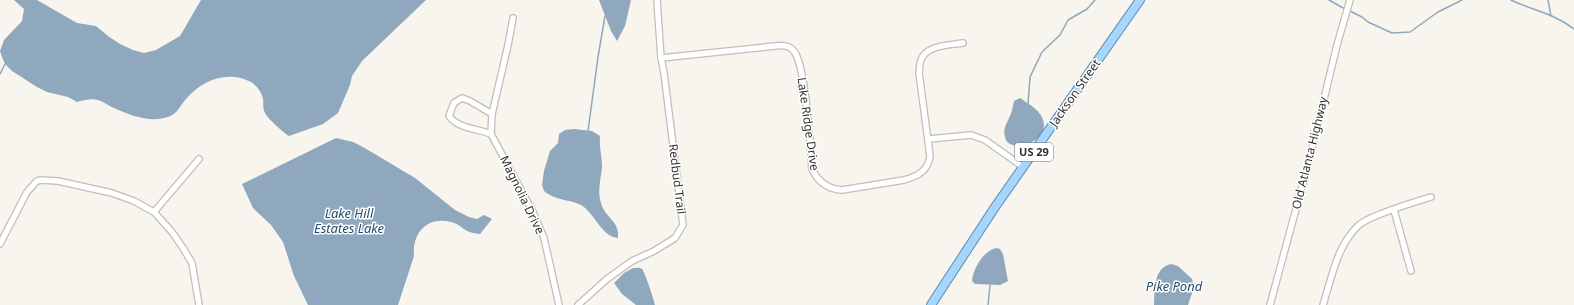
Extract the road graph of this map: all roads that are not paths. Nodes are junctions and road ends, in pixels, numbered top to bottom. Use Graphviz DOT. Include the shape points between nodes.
graph roads {
  1 [pos="657,0"];
  2 [pos="1140,0"];
  3 [pos="1350,0"];
  4 [pos="513,18"];
  5 [pos="963,43"];
  6 [pos="661,58"];
  7 [pos="492,114"];
  8 [pos="491,134"];
  9 [pos="928,139"];
  10 [pos="199,159"];
  11 [pos="1023,167"];
  12 [pos="1430,197"];
  13 [pos="1394,210"];
  14 [pos="154,212"];
  15 [pos="0,244"];
  16 [pos="1411,271"];
  17 [pos="199,305"];
  18 [pos="559,305"];
  19 [pos="578,305"];
  20 [pos="931,305"];
  21 [pos="1270,305"];
  22 [pos="1324,305"];
  1 -- 6 [label="street, Redbud Trail"];
  2 -- 11 [label="main road, Jackson Street / US 29"];
  3 -- 21 [label="street, Old Atlanta Highway"];
  4 -- 7 [label="street"];
  5 -- 9 [label="street, Lake Ridge Drive" via="938,47 926,52 921,60 920,73"];
  6 -- 9 [label="street, Lake Ridge Drive" via="789,46 794,51 801,69 812,169 820,181 834,189 842,190 904,180 919,174 926,170 929,164"];
  6 -- 19 [label="street, Redbud Trail" via="683,225 675,238 632,261"];
  7 -- 8 [label="street"];
  7 -- 8 [label="street" via="462,98 454,103 449,116 452,121 465,127"];
  8 -- 18 [label="street, Magnolia Drive" via="533,212 544,238"];
  9 -- 11 [label="street" via="971,135 985,140"];
  10 -- 14 [label="street"];
  11 -- 20 [label="main road, Jackson Street / US 29"];
  12 -- 13 [label="street"];
  13 -- 16 [label="street"];
  13 -- 22 [label="street" via="1360,224 1338,257"];
  14 -- 15 [label="street" via="112,193 58,181 41,180 27,192"];
  14 -- 17 [label="street" via="172,232 192,263"];
}
